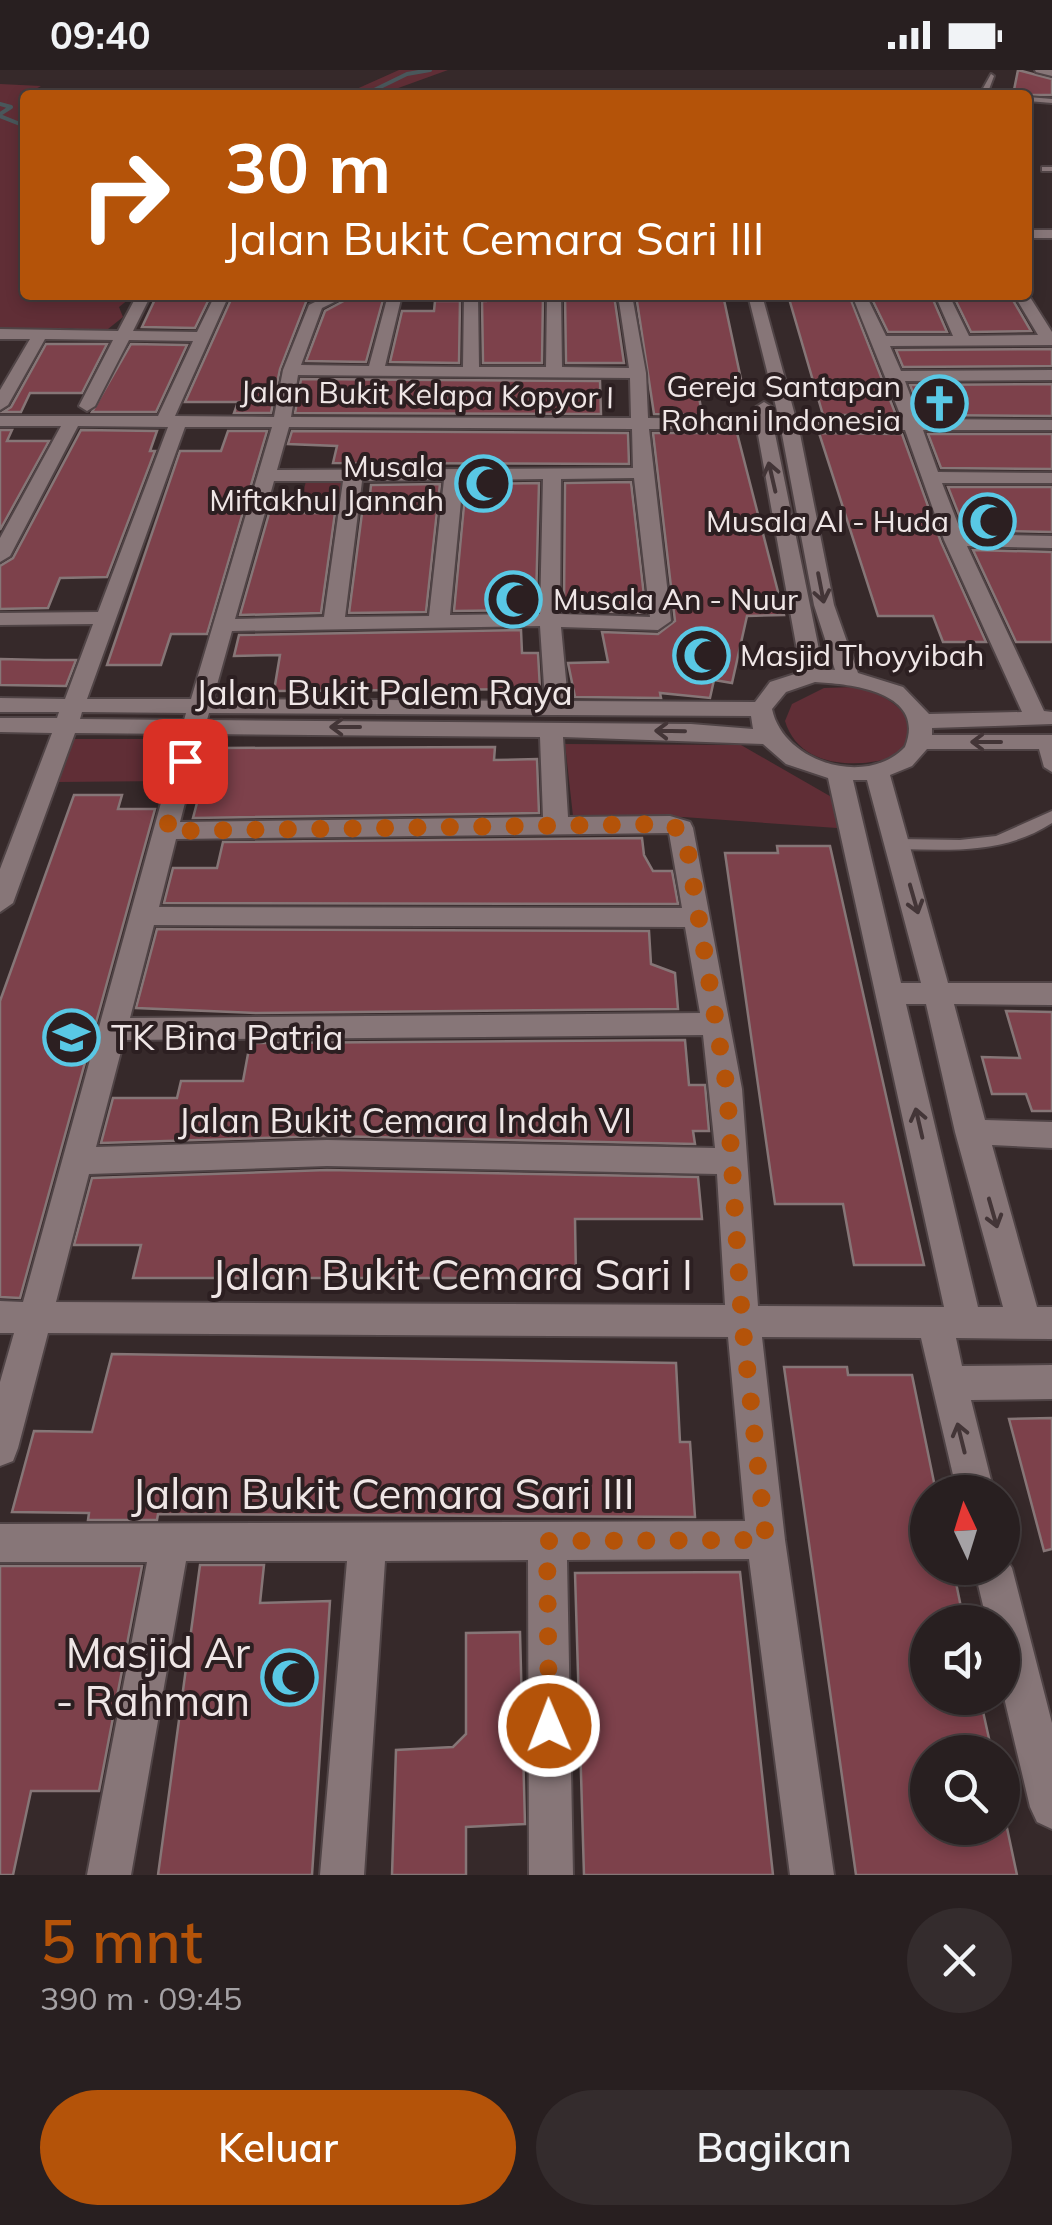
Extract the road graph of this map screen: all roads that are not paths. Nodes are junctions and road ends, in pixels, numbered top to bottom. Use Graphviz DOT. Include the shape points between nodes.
graph roads {
  1 [pos="1040,70"];
  2 [pos="1052,73"];
  3 [pos="992,76"];
  4 [pos="988,90"];
  5 [pos="141,300"];
  6 [pos="220,300"];
  7 [pos="330,300"];
  8 [pos="394,300"];
  9 [pos="471,300"];
  10 [pos="554,300"];
  11 [pos="626,300"];
  12 [pos="860,300"];
  13 [pos="944,300"];
  14 [pos="1024,300"];
  15 [pos="750,301"];
  16 [pos="0,334"];
  17 [pos="40,334"];
  18 [pos="122,334"];
  19 [pos="204,337"];
  20 [pos="964,340"];
  21 [pos="1050,340"];
  22 [pos="880,341"];
  23 [pos="291,370"];
  24 [pos="376,370"];
  25 [pos="471,371"];
  26 [pos="554,372"];
  27 [pos="638,373"];
  28 [pos="1052,375"];
  29 [pos="894,376"];
  30 [pos="0,405"];
  31 [pos="80,413"];
  32 [pos="172,416"];
  33 [pos="0,420"];
  34 [pos="282,421"];
  35 [pos="641,424"];
  36 [pos="766,424"];
  37 [pos="789,424"];
  38 [pos="912,424"];
  39 [pos="1052,425"];
  40 [pos="642,473"];
  41 [pos="552,474"];
  42 [pos="454,475"];
  43 [pos="266,476"];
  44 [pos="353,476"];
  45 [pos="930,477"];
  46 [pos="1052,478"];
  47 [pos="954,540"];
  48 [pos="1052,542"];
  49 [pos="0,556"];
  50 [pos="102,618"];
  51 [pos="0,619"];
  52 [pos="550,620"];
  53 [pos="440,622"];
  54 [pos="334,624"];
  55 [pos="224,626"];
  56 [pos="812,676"];
  57 [pos="848,676"];
  58 [pos="0,705"];
  59 [pos="761,708"];
  60 [pos="68,715"];
  61 [pos="198,716"];
  62 [pos="1044,718"];
  63 [pos="554,719"];
  64 [pos="0,725"];
  65 [pos="921,732"];
  66 [pos="767,737"];
  67 [pos="1048,742"];
  68 [pos="1052,767"];
  69 [pos="877,771"];
  70 [pos="839,773"];
  71 [pos="1052,816"];
  72 [pos="556,827"];
  73 [pos="166,831"];
  74 [pos="12,842"];
  75 [pos="898,844"];
  76 [pos="0,903"];
  77 [pos="144,916"];
  78 [pos="698,918"];
  79 [pos="890,993"];
  80 [pos="941,993"];
  81 [pos="1052,994"];
  82 [pos="716,1024"];
  83 [pos="115,1029"];
  84 [pos="970,1132"];
  85 [pos="1052,1135"];
  86 [pos="80,1161"];
  87 [pos="731,1161"];
  88 [pos="0,1318"];
  89 [pos="37,1318"];
  90 [pos="949,1320"];
  91 [pos="742,1321"];
  92 [pos="1038,1323"];
  93 [pos="1052,1382"];
  94 [pos="948,1383"];
  95 [pos="0,1448"];
  96 [pos="971,1475"];
  97 [pos="766,1540"];
  98 [pos="547,1541"];
  99 [pos="170,1542"];
  100 [pos="0,1543"];
  101 [pos="367,1545"];
  102 [pos="997,1585"];
  103 [pos="1052,1806"];
  104 [pos="108,1875"];
  105 [pos="342,1875"];
  106 [pos="551,1875"];
  107 [pos="812,1875"];
  1 -- 2 [label="street"];
  3 -- 4 [label="lane"];
  5 -- 18 [label="street"];
  6 -- 19 [label="street"];
  7 -- 23 [label="street" via="316,306"];
  8 -- 24 [label="street"];
  9 -- 25 [label="street"];
  10 -- 26 [label="street"];
  11 -- 27 [label="street"];
  12 -- 22 [label="street"];
  13 -- 20 [label="street"];
  14 -- 21 [label="street"];
  15 -- 36 [label="street"];
  15 -- 37 [label="street"];
  16 -- 17 [label="street"];
  17 -- 18 [label="street"];
  17 -- 30 [label="street"];
  18 -- 19 [label="street"];
  18 -- 31 [label="street"];
  19 -- 32 [label="street"];
  20 -- 21 [label="street"];
  20 -- 22 [label="street"];
  22 -- 29 [label="street"];
  23 -- 24 [label="street"];
  23 -- 34 [label="street"];
  24 -- 25 [label="street"];
  25 -- 26 [label="street"];
  26 -- 27 [label="street"];
  27 -- 35 [label="street"];
  28 -- 29 [label="street"];
  29 -- 38 [label="street"];
  30 -- 31 [label="street"];
  31 -- 32 [label="street, Jalan Bukit Kelapa Kopyor I"];
  31 -- 33 [label="street, Jalan Bukit Kelapa Kopyor I"];
  31 -- 49 [label="street"];
  32 -- 34 [label="street, Jalan Bukit Kelapa Kopyor I"];
  32 -- 50 [label="street"];
  34 -- 35 [label="street, Jalan Bukit Kelapa Kopyor I"];
  34 -- 43 [label="street"];
  35 -- 36 [label="street, Jalan Bukit Kelapa Kopyor I"];
  35 -- 40 [label="street"];
  36 -- 37 [label="street, Jalan Bukit Kelapa Kopyor I"];
  56 -- 36 [label="street, one-way"];
  37 -- 38 [label="street, Jalan Bukit Kelapa Kopyor I"];
  37 -- 57 [label="street, one-way" via="824,605"];
  38 -- 39 [label="street, Jalan Bukit Kelapa Kopyor I"];
  38 -- 45 [label="street"];
  40 -- 41 [label="street"];
  40 -- 52 [label="street" via="661,621"];
  41 -- 42 [label="street"];
  41 -- 52 [label="street"];
  42 -- 44 [label="street"];
  42 -- 53 [label="street"];
  43 -- 44 [label="street"];
  43 -- 55 [label="street"];
  44 -- 54 [label="street"];
  45 -- 46 [label="street"];
  45 -- 47 [label="street"];
  47 -- 48 [label="street"];
  47 -- 62 [label="street"];
  50 -- 51 [label="street"];
  50 -- 60 [label="street"];
  52 -- 53 [label="street"];
  52 -- 63 [label="street"];
  53 -- 54 [label="street"];
  54 -- 55 [label="street"];
  55 -- 61 [label="street"];
  56 -- 57 [label="street"];
  56 -- 59 [label="street" via="778,687"];
  57 -- 65 [label="street" via="907,701"];
  58 -- 60 [label="street, Jalan Bukit Palem Raya"];
  59 -- 63 [label="street, Jalan Bukit Palem Raya"];
  59 -- 66 [label="street"];
  60 -- 61 [label="street, Jalan Bukit Palem Raya"];
  60 -- 64 [label="street, Jalan Bukit Palem Raya"];
  60 -- 74 [label="street"];
  61 -- 63 [label="street, Jalan Bukit Palem Raya"];
  61 -- 73 [label="street"];
  62 -- 65 [label="street"];
  66 -- 63 [label="street, Jalan Bukit Palem Raya, one-way"];
  63 -- 72 [label="street"];
  67 -- 65 [label="street, one-way"];
  65 -- 69 [label="street" via="906,760"];
  66 -- 70 [label="street" via="796,760"];
  67 -- 68 [label="lane"];
  69 -- 70 [label="street"];
  69 -- 75 [label="street"];
  70 -- 79 [label="street"];
  71 -- 75 [label="lane" via="1004,843"];
  72 -- 73 [label="street"];
  72 -- 78 [label="street" via="677,825 685,834"];
  73 -- 77 [label="street"];
  74 -- 76 [label="street"];
  75 -- 80 [label="street, one-way"];
  77 -- 78 [label="street"];
  77 -- 83 [label="street"];
  78 -- 82 [label="street"];
  79 -- 80 [label="street"];
  90 -- 79 [label="street, one-way"];
  80 -- 81 [label="street"];
  80 -- 84 [label="street"];
  82 -- 83 [label="street"];
  82 -- 87 [label="street"];
  83 -- 86 [label="street"];
  84 -- 85 [label="street"];
  84 -- 92 [label="street, one-way"];
  86 -- 87 [label="street, Jalan Bukit Cemara Indah VI" via="328,1153"];
  86 -- 89 [label="street"];
  87 -- 91 [label="street"];
  88 -- 89 [label="street, Jalan Bukit Cemara Sari I"];
  89 -- 91 [label="street, Jalan Bukit Cemara Sari I"];
  89 -- 95 [label="street"];
  90 -- 91 [label="street, Jalan Bukit Cemara Sari I"];
  90 -- 92 [label="street, Jalan Bukit Cemara Sari I"];
  90 -- 94 [label="street"];
  91 -- 97 [label="street"];
  93 -- 94 [label="street"];
  96 -- 94 [label="street, one-way"];
  97 -- 98 [label="street, Jalan Bukit Cemara Sari III"];
  97 -- 107 [label="street"];
  98 -- 101 [label="street, Jalan Bukit Cemara Sari III"];
  98 -- 106 [label="street"];
  99 -- 100 [label="street, Jalan Bukit Cemara Sari III"];
  99 -- 101 [label="street, Jalan Bukit Cemara Sari III"];
  99 -- 104 [label="street"];
  101 -- 105 [label="street"];
  102 -- 103 [label="street"];
}
